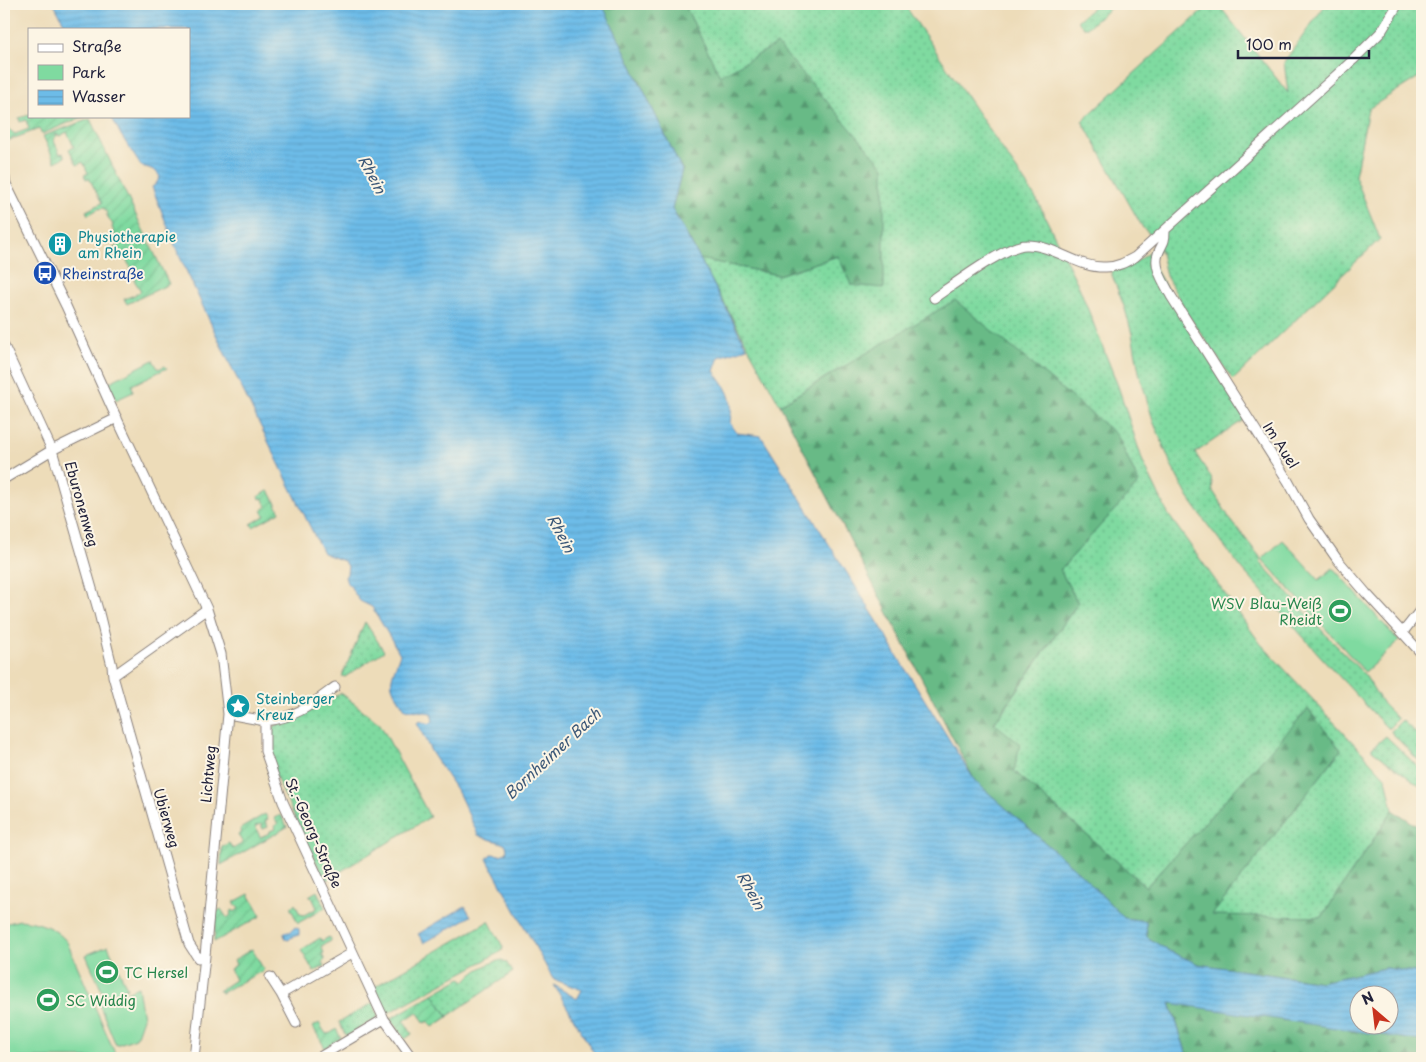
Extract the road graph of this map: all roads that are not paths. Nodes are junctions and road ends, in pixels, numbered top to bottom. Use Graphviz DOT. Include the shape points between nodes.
graph roads {
  1 [pos="1398,4"];
  2 [pos="4,173"];
  3 [pos="5,185"];
  4 [pos="1165,231"];
  5 [pos="934,298"];
  6 [pos="4,346"];
  7 [pos="116,418"];
  8 [pos="52,450"];
  9 [pos="4,478"];
  10 [pos="1422,608"];
  11 [pos="207,609"];
  12 [pos="1403,632"];
  13 [pos="1422,654"];
  14 [pos="113,676"];
  15 [pos="335,687"];
  16 [pos="228,714"];
  17 [pos="265,721"];
  18 [pos="352,953"];
  19 [pos="205,956"];
  20 [pos="270,977"];
  21 [pos="282,994"];
  22 [pos="384,1019"];
  23 [pos="296,1023"];
  24 [pos="194,1058"];
  25 [pos="319,1058"];
  26 [pos="412,1058"];
  1 -- 4 [label="street" via="1374,39"];
  2 -- 3 [label="street"];
  3 -- 7 [label="street" via="66,306"];
  4 -- 5 [label="street" via="1135,257 1105,268 1086,265 1049,249 1025,245 1003,252"];
  4 -- 12 [label="street, Im Auel" via="1165,241 1156,264 1171,296 1328,546"];
  6 -- 8 [label="street, Eburonenweg"];
  7 -- 8 [label="street"];
  7 -- 11 [label="street"];
  8 -- 9 [label="street"];
  8 -- 14 [label="street, Eburonenweg" via="99,613"];
  10 -- 12 [label="street"];
  11 -- 14 [label="street"];
  11 -- 16 [label="street, Lichtweg" via="221,654"];
  12 -- 13 [label="street, Im Auel"];
  14 -- 19 [label="street, Ubierweg" via="189,944 198,958"];
  15 -- 17 [label="street" via="285,718"];
  16 -- 17 [label="street"];
  16 -- 19 [label="street, Lichtweg"];
  17 -- 18 [label="street, St.-Georg-Straße" via="265,751 283,802"];
  18 -- 21 [label="street"];
  18 -- 22 [label="street, St.-Georg-Straße"];
  19 -- 24 [label="street, Lichtweg"];
  20 -- 21 [label="street"];
  21 -- 23 [label="street"];
  22 -- 25 [label="street"];
  22 -- 26 [label="street, St.-Georg-Straße"];
}
